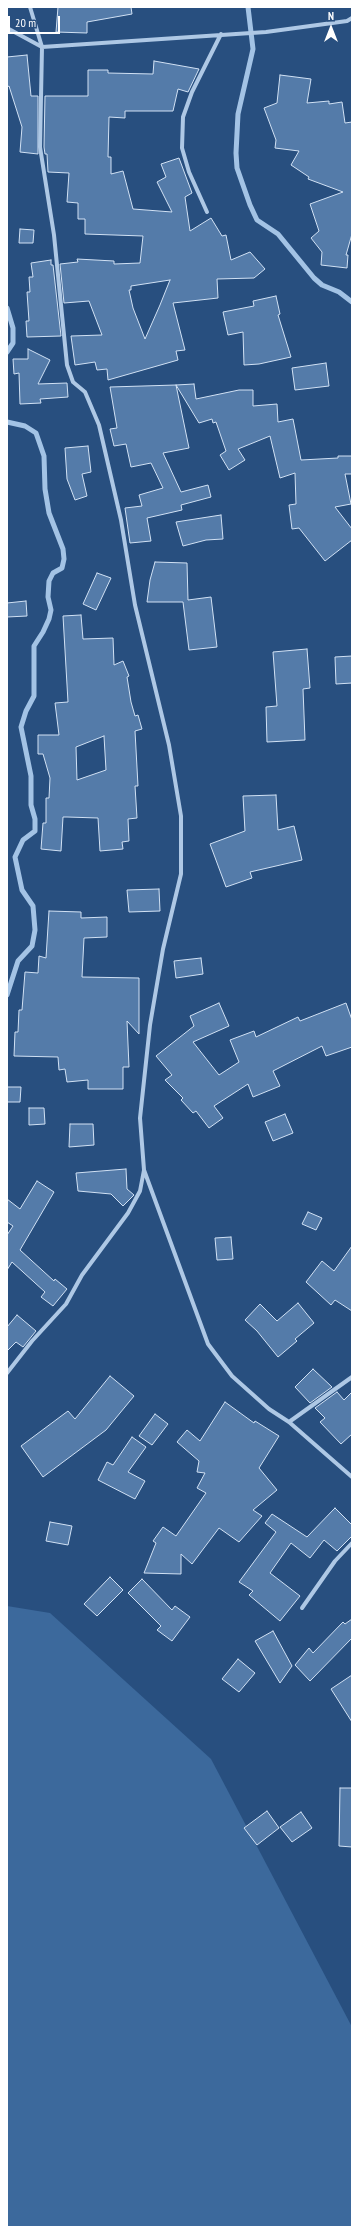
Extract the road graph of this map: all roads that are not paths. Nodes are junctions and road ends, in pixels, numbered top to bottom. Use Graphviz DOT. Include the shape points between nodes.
graph roads {
  1 [pos="30,7"];
  2 [pos="352,18"];
  3 [pos="7,28"];
  4 [pos="221,34"];
  5 [pos="42,47"];
  6 [pos="207,212"];
  7 [pos="144,1170"];
  8 [pos="7,1374"];
  9 [pos="352,1377"];
  10 [pos="289,1422"];
  11 [pos="352,1477"];
  12 [pos="352,1543"];
  13 [pos="302,1608"];
  1 -- 5 [label="street"];
  2 -- 4 [label="street" via="347,21 266,32"];
  3 -- 5 [label="street"];
  4 -- 5 [label="street"];
  4 -- 6 [label="street" via="192,92 183,117 182,148 189,172"];
  5 -- 7 [label="street" via="40,147 54,235 67,365 73,382 85,392 99,426 121,520 135,605 169,745 181,816 181,874 161,957 150,1025 140,1118"];
  7 -- 8 [label="street" via="140,1191 128,1213 82,1275 66,1304 32,1341"];
  7 -- 10 [label="street" via="208,1344 232,1376 269,1409"];
  9 -- 10 [label="street"];
  10 -- 11 [label="street"];
  12 -- 13 [label="street" via="335,1561"];
}
